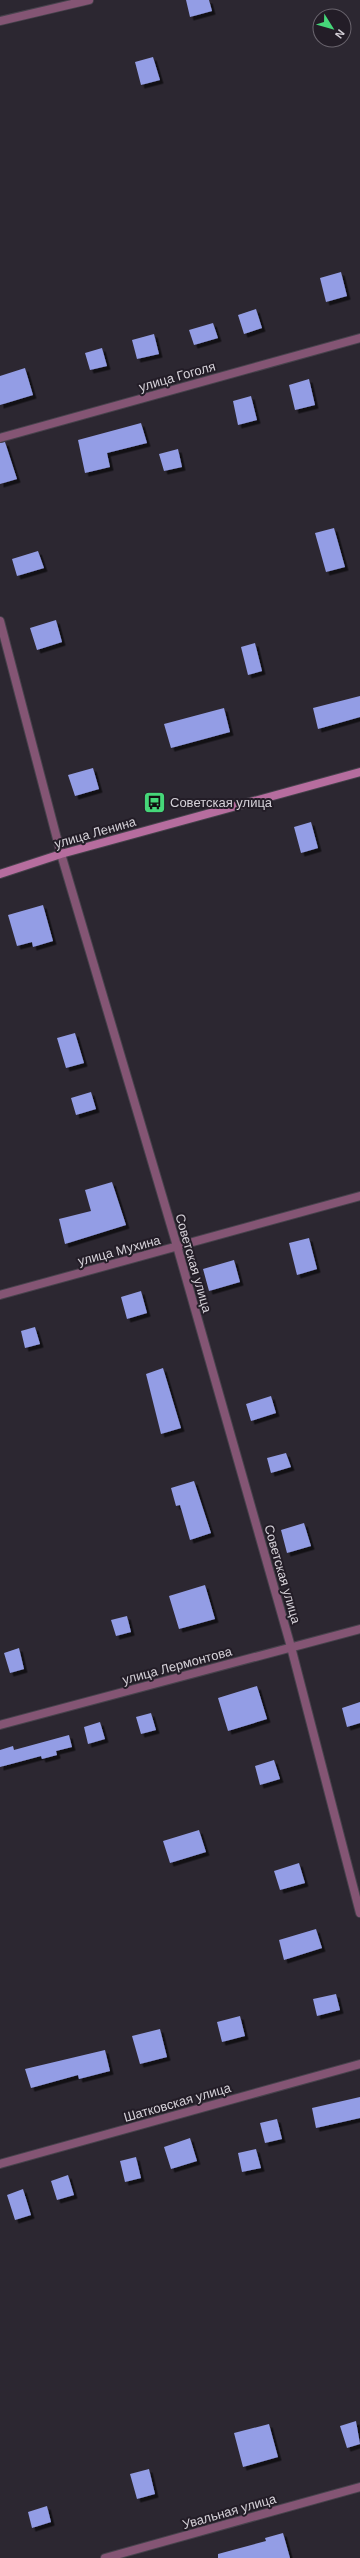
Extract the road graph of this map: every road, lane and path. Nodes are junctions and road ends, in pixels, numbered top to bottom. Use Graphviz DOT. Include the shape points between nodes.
graph roads {
  1 [pos="89,0"];
  2 [pos="0,21"];
  3 [pos="360,338"];
  4 [pos="0,438"];
  5 [pos="0,621"];
  6 [pos="360,772"];
  7 [pos="61,854"];
  8 [pos="0,874"];
  9 [pos="360,1196"];
  10 [pos="177,1246"];
  11 [pos="0,1295"];
  12 [pos="360,1629"];
  13 [pos="292,1647"];
  14 [pos="0,1725"];
  15 [pos="360,1913"];
  16 [pos="360,2064"];
  17 [pos="0,2164"];
  18 [pos="360,2487"];
  19 [pos="104,2558"];
  1 -- 2 [label="street"];
  3 -- 4 [label="street, улица Гоголя"];
  5 -- 7 [label="street, Советская улица"];
  6 -- 7 [label="main road, улица Ленина"];
  7 -- 8 [label="main road, улица Ленина"];
  7 -- 10 [label="street, Советская улица"];
  9 -- 10 [label="street, улица Мухина"];
  10 -- 11 [label="street, улица Мухина"];
  10 -- 13 [label="street, Советская улица"];
  12 -- 13 [label="street, улица Лермонтова"];
  13 -- 14 [label="street, улица Лермонтова"];
  13 -- 15 [label="street, Советская улица"];
  16 -- 17 [label="street, Шатковская улица"];
  18 -- 19 [label="street, Увальная улица"];
}
